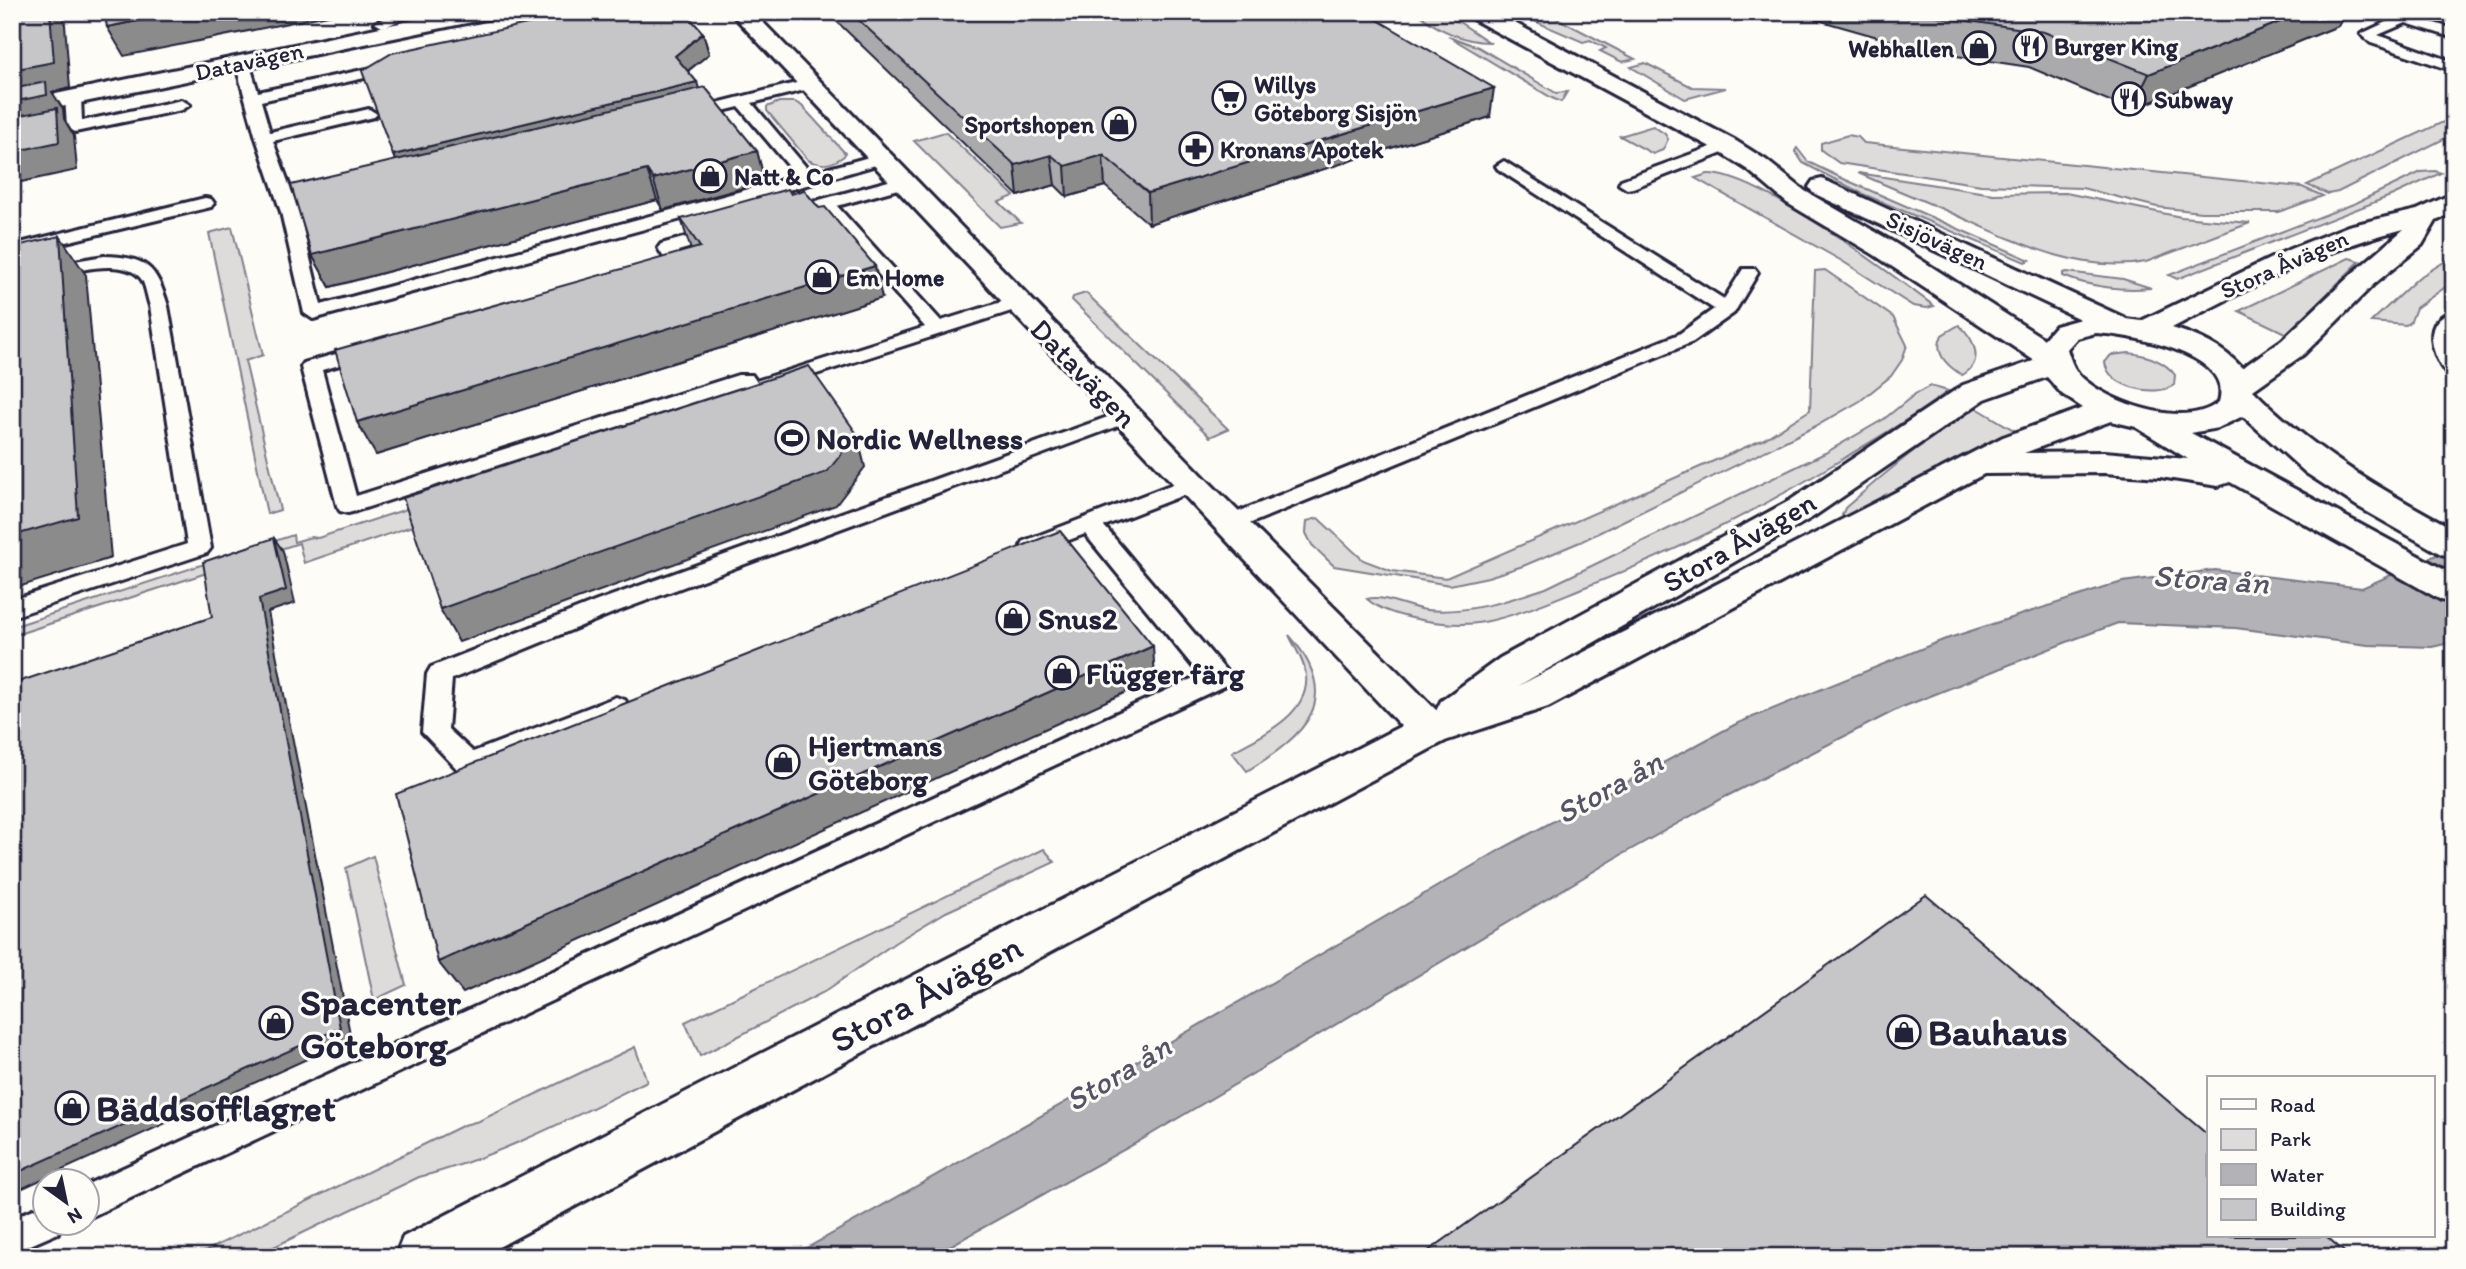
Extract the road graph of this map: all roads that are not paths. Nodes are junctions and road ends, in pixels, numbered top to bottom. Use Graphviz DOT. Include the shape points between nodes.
graph roads {
  1 [pos="410,12"];
  2 [pos="486,12"];
  3 [pos="741,12"];
  4 [pos="1477,12"];
  5 [pos="2420,12"];
  6 [pos="2405,19"];
  7 [pos="382,23"];
  8 [pos="2454,34"];
  9 [pos="242,62"];
  10 [pos="416,63"];
  11 [pos="2454,67"];
  12 [pos="808,85"];
  13 [pos="73,97"];
  14 [pos="253,99"];
  15 [pos="742,101"];
  16 [pos="182,105"];
  17 [pos="12,110"];
  18 [pos="369,114"];
  19 [pos="679,116"];
  20 [pos="264,138"];
  21 [pos="1727,146"];
  22 [pos="880,159"];
  23 [pos="1757,165"];
  24 [pos="1504,166"];
  25 [pos="808,179"];
  26 [pos="903,182"];
  27 [pos="1627,184"];
  28 [pos="2454,201"];
  29 [pos="205,203"];
  30 [pos="825,204"];
  31 [pos="2426,216"];
  32 [pos="772,218"];
  33 [pos="733,229"];
  34 [pos="12,250"];
  35 [pos="1749,273"];
  36 [pos="638,275"];
  37 [pos="12,283"];
  38 [pos="1017,303"];
  39 [pos="1727,309"];
  40 [pos="2454,317"];
  41 [pos="2114,324"];
  42 [pos="937,329"];
  43 [pos="2148,329"];
  44 [pos="389,345"];
  45 [pos="2053,361"];
  46 [pos="2454,371"];
  47 [pos="2237,391"];
  48 [pos="2126,414"];
  49 [pos="1127,416"];
  50 [pos="1973,466"];
  51 [pos="2254,482"];
  52 [pos="1191,484"];
  53 [pos="1231,523"];
  54 [pos="1089,524"];
  55 [pos="2451,544"];
  56 [pos="1014,553"];
  57 [pos="2454,592"];
  58 [pos="12,609"];
  59 [pos="636,699"];
  60 [pos="1430,730"];
  61 [pos="102,1195"];
  62 [pos="32,1227"];
  63 [pos="12,1236"];
  64 [pos="433,1254"];
  1 -- 7 [label="lane"];
  2 -- 7 [label="street, Datavägen"];
  3 -- 12 [label="street, Datavägen"];
  4 -- 21 [label="street, Sisjövägen"];
  5 -- 6 [label="lane"];
  6 -- 8 [label="lane"];
  6 -- 11 [label="lane" via="2368,34"];
  7 -- 9 [label="street, Datavägen"];
  9 -- 13 [label="street, Datavägen"];
  9 -- 14 [label="lane"];
  10 -- 14 [label="lane"];
  12 -- 15 [label="lane"];
  12 -- 22 [label="street, Datavägen"];
  13 -- 16 [label="lane" via="69,129"];
  13 -- 17 [label="street, Datavägen"];
  14 -- 20 [label="lane"];
  15 -- 19 [label="lane"];
  15 -- 25 [label="lane"];
  18 -- 20 [label="lane"];
  20 -- 25 [label="lane" via="297,210 313,313"];
  21 -- 23 [label="street, Sisjövägen"];
  21 -- 27 [label="lane"];
  22 -- 25 [label="lane"];
  22 -- 26 [label="street, Datavägen"];
  23 -- 41 [label="street, Sisjövägen" via="1825,188"];
  23 -- 45 [label="street, Sisjövägen" via="1796,197 1883,248"];
  24 -- 39 [label="lane"];
  26 -- 30 [label="lane"];
  26 -- 38 [label="street, Datavägen"];
  28 -- 31 [label="street, Stora Åvägen"];
  29 -- 34 [label="lane"];
  30 -- 32 [label="lane"];
  30 -- 42 [label="lane"];
  31 -- 43 [label="street, Stora Åvägen" via="2358,232"];
  31 -- 47 [label="street, Stora Åvägen" via="2412,239 2293,347"];
  33 -- 36 [label="lane" via="667,248 677,264"];
  35 -- 39 [label="lane"];
  37 -- 58 [label="lane" via="113,260 138,266 149,275 159,306 199,548"];
  38 -- 42 [label="lane"];
  38 -- 49 [label="street, Datavägen"];
  39 -- 53 [label="lane" via="1686,338"];
  40 -- 46 [label="lane" via="2442,328 2441,341 2443,357"];
  41 -- 43 [label="street"];
  41 -- 45 [label="street" via="2066,332 2051,348"];
  42 -- 44 [label="lane" via="751,389 745,379 348,506 311,367"];
  43 -- 47 [label="street" via="2206,354 2231,376"];
  45 -- 48 [label="street, Stora Åvägen" via="2069,383"];
  45 -- 60 [label="street, Stora Åvägen" via="1974,392 1801,509 1514,668"];
  47 -- 48 [label="street, Stora Åvägen" via="2235,404 2216,418 2182,424"];
  47 -- 55 [label="street" via="2318,465"];
  48 -- 50 [label="street, Stora Åvägen" via="2015,444"];
  48 -- 51 [label="street"];
  49 -- 52 [label="street, Datavägen"];
  49 -- 59 [label="lane" via="605,607 440,674 435,732 469,765"];
  50 -- 51 [label="street, Stora Åvägen" via="2114,460"];
  50 -- 60 [label="street, Stora Åvägen" via="1534,696"];
  51 -- 57 [label="street"];
  52 -- 53 [label="street, Datavägen"];
  52 -- 54 [label="lane"];
  53 -- 60 [label="street, Datavägen"];
  54 -- 56 [label="lane"];
  54 -- 61 [label="lane" via="1217,678"];
  60 -- 64 [label="street, Stora Åvägen"];
  62 -- 63 [label="lane"];
}
